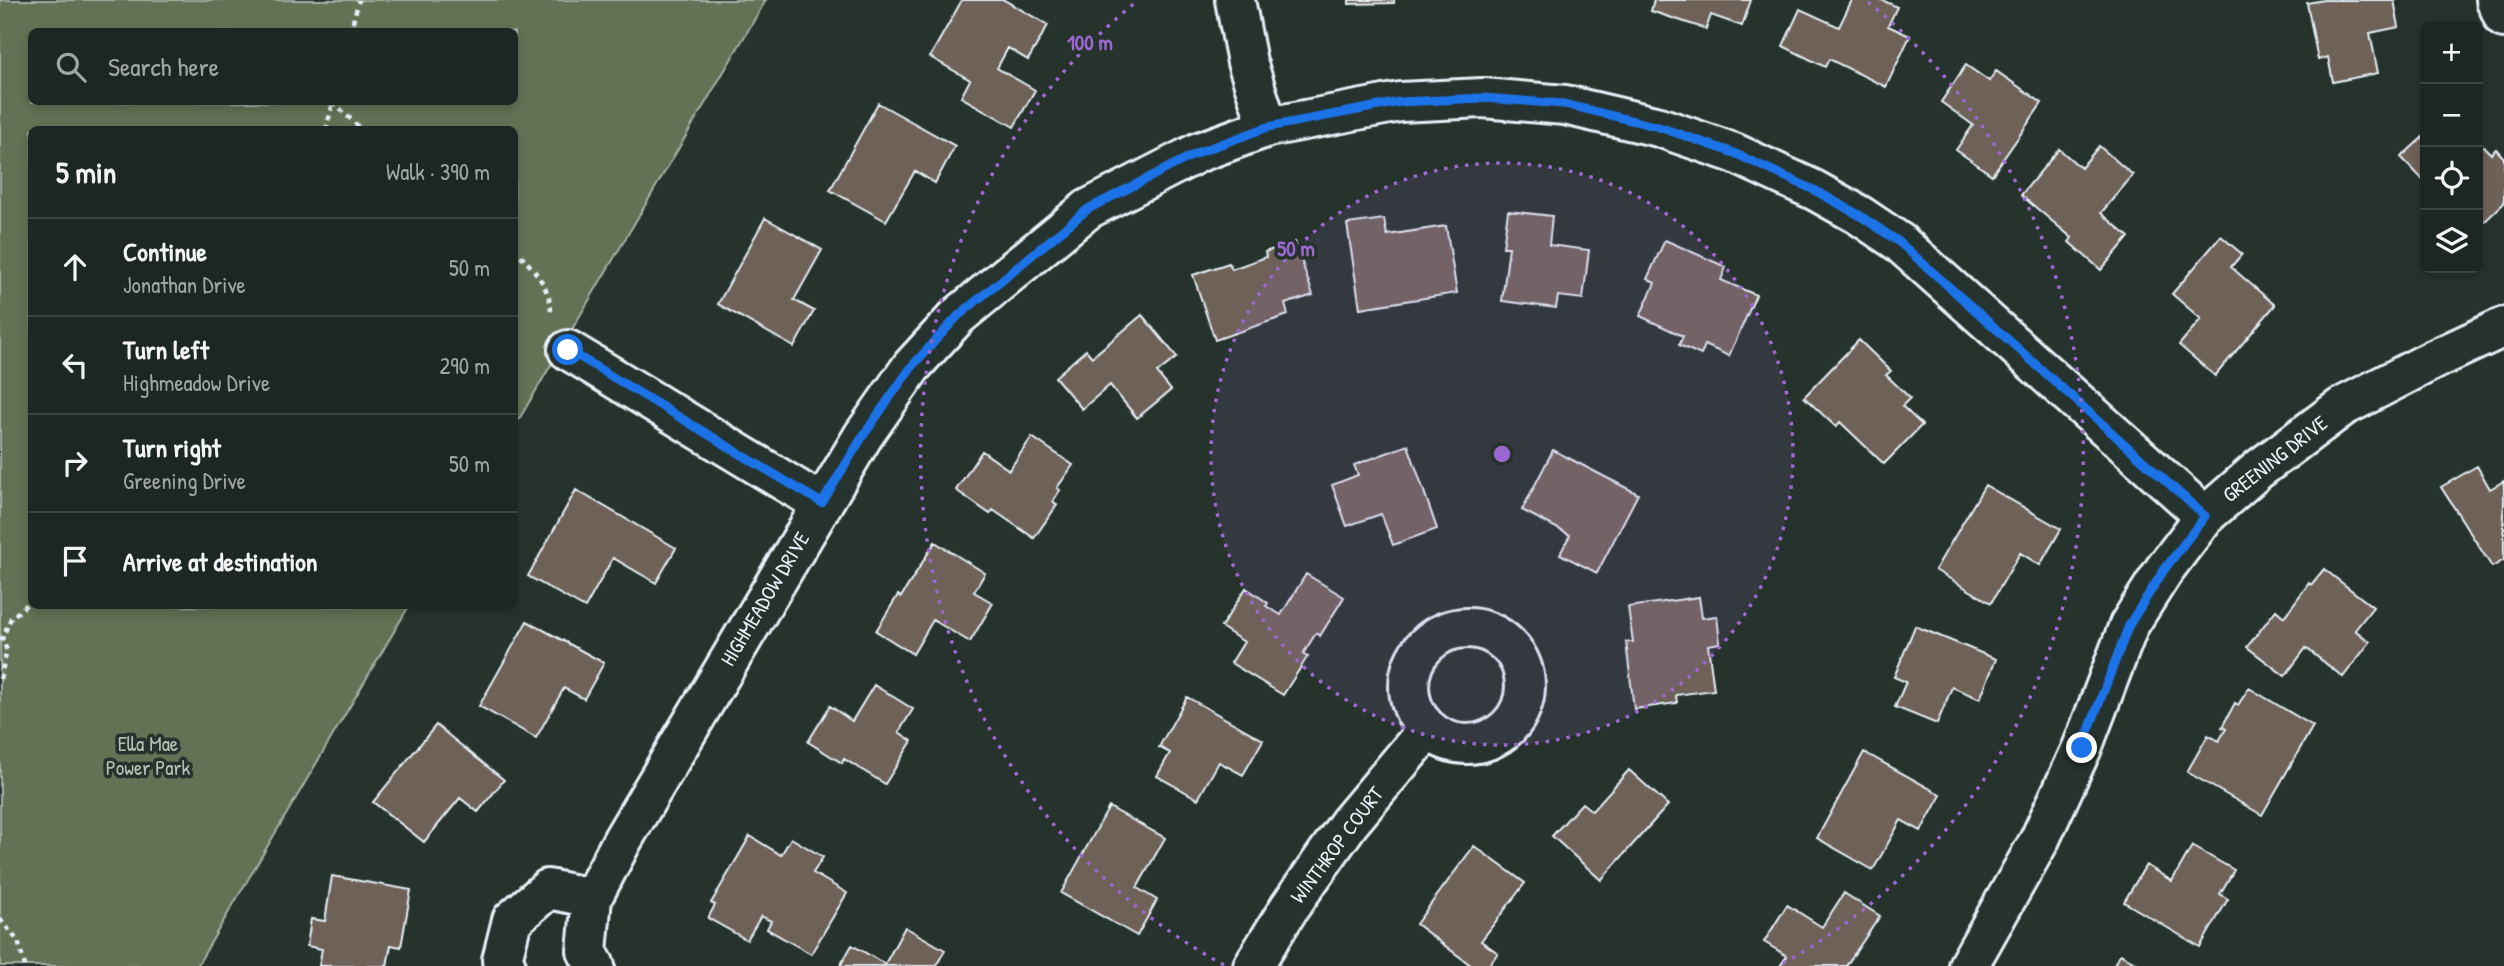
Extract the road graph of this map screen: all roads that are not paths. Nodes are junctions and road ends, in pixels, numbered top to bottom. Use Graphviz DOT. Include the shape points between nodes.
graph roads {
  1 [pos="1235,0"];
  2 [pos="2497,0"];
  3 [pos="2504,18"];
  4 [pos="1268,127"];
  5 [pos="2504,327"];
  6 [pos="568,350"];
  7 [pos="822,503"];
  8 [pos="2205,516"];
  9 [pos="1428,729"];
  10 [pos="592,898"];
  11 [pos="591,958"];
  12 [pos="506,966"];
  13 [pos="1253,966"];
  14 [pos="1968,966"];
  1 -- 4 [label="street" via="1247,62"];
  2 -- 3 [label="street"];
  4 -- 7 [label="street, HIGHMEADOW DRIVE" via="1199,152 1088,209 958,316 912,366"];
  4 -- 8 [label="street, HIGHMEADOW DRIVE" via="1400,102 1483,98 1564,104 1659,127 1734,153 1814,190 1899,242"];
  5 -- 8 [label="street, GREENING DRIVE" via="2342,407"];
  6 -- 7 [label="street"];
  7 -- 10 [label="street, HIGHMEADOW DRIVE"];
  8 -- 14 [label="street, GREENING DRIVE" via="2129,625 2082,748 2039,841"];
  9 -- 13 [label="street, WINTHROP COURT" via="1349,823"];
  10 -- 11 [label="street, HIGHMEADOW DRIVE"];
  10 -- 12 [label="street" via="548,889 512,920 502,960"];
}
